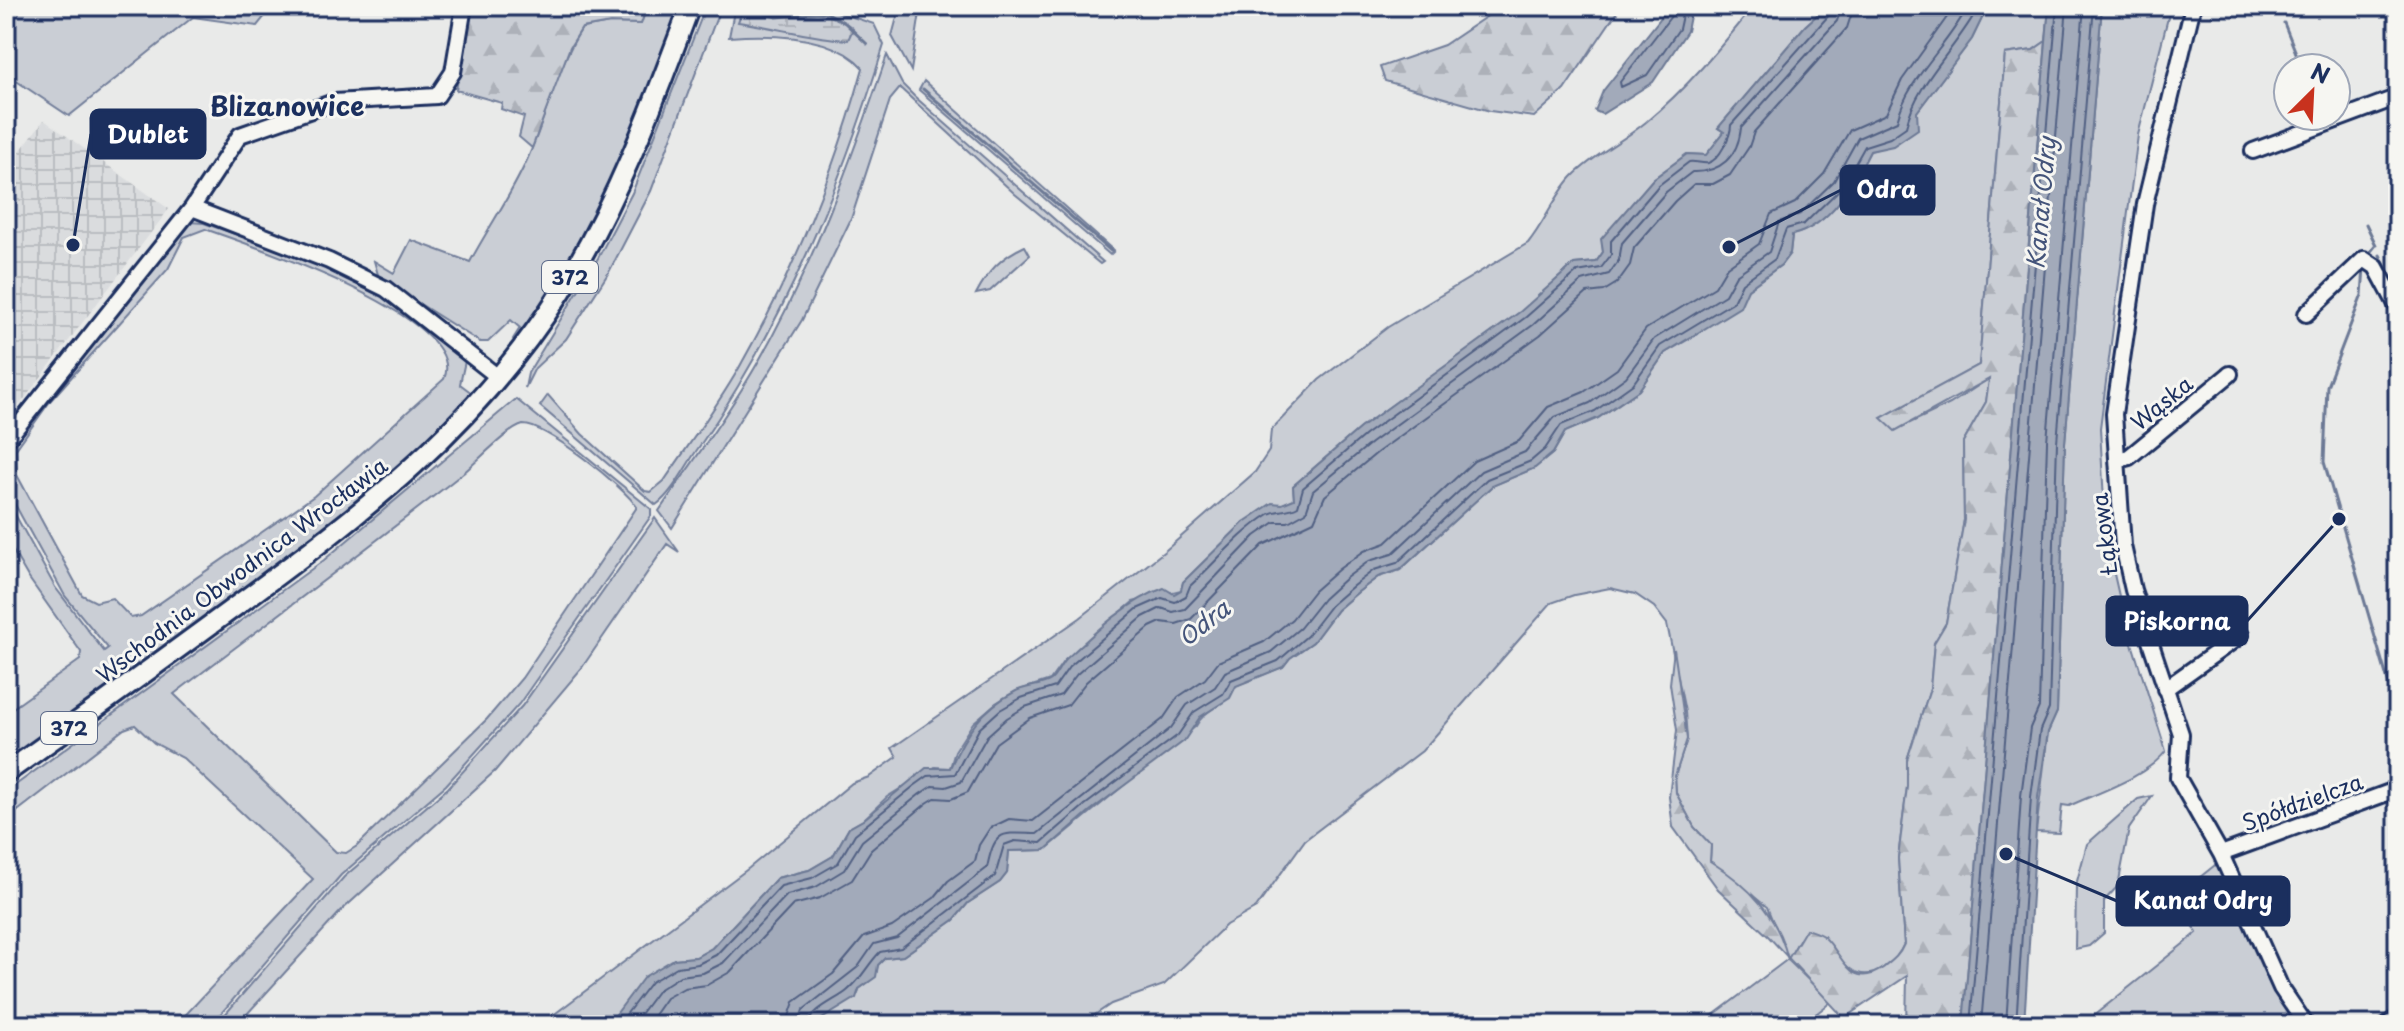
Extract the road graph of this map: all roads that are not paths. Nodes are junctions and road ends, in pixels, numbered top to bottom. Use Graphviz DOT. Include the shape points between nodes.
graph roads {
  1 [pos="464,6"];
  2 [pos="690,6"];
  3 [pos="2193,6"];
  4 [pos="2398,97"];
  5 [pos="2253,151"];
  6 [pos="192,208"];
  7 [pos="2398,308"];
  8 [pos="2306,314"];
  9 [pos="2230,374"];
  10 [pos="498,377"];
  11 [pos="6,441"];
  12 [pos="2118,460"];
  13 [pos="2241,635"];
  14 [pos="2165,689"];
  15 [pos="6,773"];
  16 [pos="2398,789"];
  17 [pos="2221,854"];
  18 [pos="2398,1017"];
  19 [pos="2306,1025"];
  20 [pos="2387,1025"];
  1 -- 6 [label="street" via="453,72 439,95 334,102 249,130 233,142"];
  2 -- 10 [label="main road, Wschodnia Obwodnica Wrocławia / 372" via="607,211 561,292"];
  3 -- 12 [label="street, Łąkowa" via="2145,204 2114,414"];
  4 -- 5 [label="street"];
  6 -- 10 [label="street" via="386,289"];
  6 -- 11 [label="street"];
  7 -- 8 [label="street" via="2376,267 2364,259"];
  9 -- 12 [label="street, Wąska" via="2129,457"];
  10 -- 15 [label="main road, Wschodnia Obwodnica Wrocławia / 372" via="434,449 369,507"];
  12 -- 14 [label="street, Łąkowa" via="2123,546"];
  13 -- 14 [label="street"];
  14 -- 17 [label="street, Łąkowa" via="2181,734 2178,778"];
  16 -- 17 [label="street, Spółdzielcza"];
  17 -- 19 [label="street, Łąkowa" via="2281,988"];
  18 -- 20 [label="street"];
}
